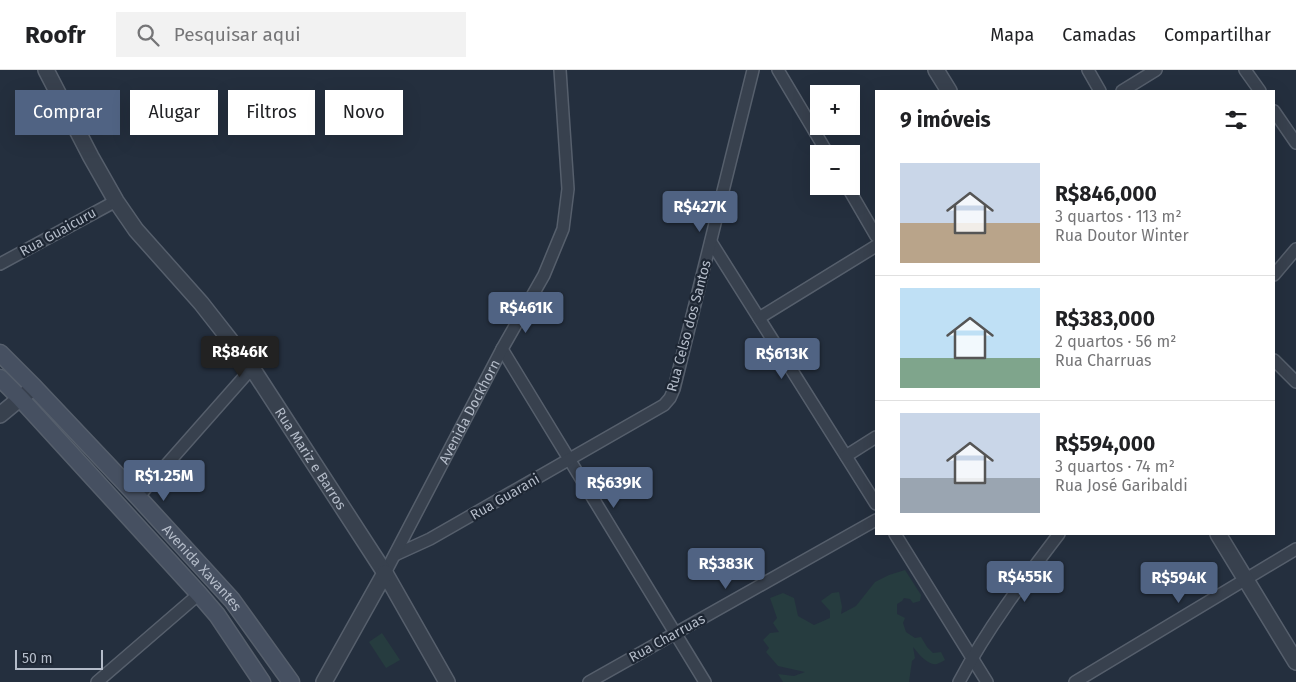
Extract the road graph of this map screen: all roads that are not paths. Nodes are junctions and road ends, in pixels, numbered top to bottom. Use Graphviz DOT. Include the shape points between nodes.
graph roads {
  1 [pos="46,70"];
  2 [pos="560,70"];
  3 [pos="753,70"];
  4 [pos="778,70"];
  5 [pos="936,70"];
  6 [pos="1088,70"];
  7 [pos="1156,70"];
  8 [pos="1245,70"];
  9 [pos="948,90"];
  10 [pos="1099,90"];
  11 [pos="1124,90"];
  12 [pos="1259,90"];
  13 [pos="1275,113"];
  14 [pos="1296,143"];
  15 [pos="823,145"];
  16 [pos="852,195"];
  17 [pos="116,201"];
  18 [pos="875,234"];
  19 [pos="711,242"];
  20 [pos="875,247"];
  21 [pos="1296,249"];
  22 [pos="0,264"];
  23 [pos="1275,274"];
  24 [pos="759,318"];
  25 [pos="502,349"];
  26 [pos="0,353"];
  27 [pos="1275,361"];
  28 [pos="252,368"];
  29 [pos="0,378"];
  30 [pos="1296,382"];
  31 [pos="34,387"];
  32 [pos="20,398"];
  33 [pos="664,406"];
  34 [pos="0,415"];
  35 [pos="875,438"];
  36 [pos="846,456"];
  37 [pos="570,460"];
  38 [pos="138,497"];
  39 [pos="875,502"];
  40 [pos="875,521"];
  41 [pos="896,535"];
  42 [pos="1058,535"];
  43 [pos="1219,535"];
  44 [pos="1296,549"];
  45 [pos="395,555"];
  46 [pos="385,573"];
  47 [pos="1246,579"];
  48 [pos="199,594"];
  49 [pos="675,634"];
  50 [pos="972,658"];
  51 [pos="1296,662"];
  52 [pos="323,681"];
  53 [pos="97,682"];
  54 [pos="262,682"];
  55 [pos="291,682"];
  56 [pos="447,682"];
  57 [pos="589,682"];
  58 [pos="705,682"];
  59 [pos="959,682"];
  60 [pos="987,682"];
  61 [pos="1075,682"];
  1 -- 17 [label="street, Rua Mariz e Barros"];
  2 -- 25 [label="street, Avenida Dockhorn" via="568,189 563,229 544,275"];
  3 -- 19 [label="street, Rua Celso dos Santos"];
  4 -- 15 [label="street"];
  5 -- 9 [label="street"];
  6 -- 10 [label="street"];
  7 -- 11 [label="street"];
  8 -- 12 [label="street"];
  13 -- 14 [label="street"];
  16 -- 18 [label="street"];
  17 -- 22 [label="street, Rua Guaicuru"];
  17 -- 28 [label="street, Rua Mariz e Barros" via="136,230 201,303"];
  19 -- 24 [label="street"];
  19 -- 33 [label="street, Rua Celso dos Santos" via="674,389"];
  20 -- 24 [label="street"];
  21 -- 23 [label="street"];
  24 -- 36 [label="street"];
  25 -- 37 [label="street"];
  25 -- 45 [label="street, Avenida Dockhorn"];
  26 -- 31 [label="main road, Avenida Xavantes"];
  27 -- 30 [label="street"];
  28 -- 38 [label="street"];
  28 -- 46 [label="street, Rua Mariz e Barros"];
  29 -- 32 [label="main road, Avenida Xavantes"];
  31 -- 32 [label="street"];
  31 -- 38 [label="main road, Avenida Xavantes"];
  32 -- 34 [label="street"];
  32 -- 48 [label="main road, Avenida Xavantes"];
  33 -- 37 [label="street, Rua Guarani"];
  35 -- 36 [label="street"];
  36 -- 39 [label="street"];
  37 -- 45 [label="street, Rua Guarani" via="430,540"];
  37 -- 49 [label="street"];
  38 -- 55 [label="main road, Avenida Xavantes" via="232,600"];
  40 -- 49 [label="street, Rua Charruas"];
  41 -- 50 [label="street"];
  42 -- 50 [label="street"];
  43 -- 47 [label="street"];
  44 -- 47 [label="street"];
  45 -- 46 [label="street, Avenida Dockhorn"];
  46 -- 52 [label="street, Avenida Dockhorn"];
  46 -- 56 [label="street, Rua Mariz e Barros"];
  47 -- 51 [label="street"];
  47 -- 61 [label="street"];
  48 -- 53 [label="street"];
  48 -- 54 [label="main road, Avenida Xavantes"];
  49 -- 57 [label="street, Rua Charruas"];
  49 -- 58 [label="street"];
  50 -- 59 [label="street"];
  50 -- 60 [label="street"];
}
